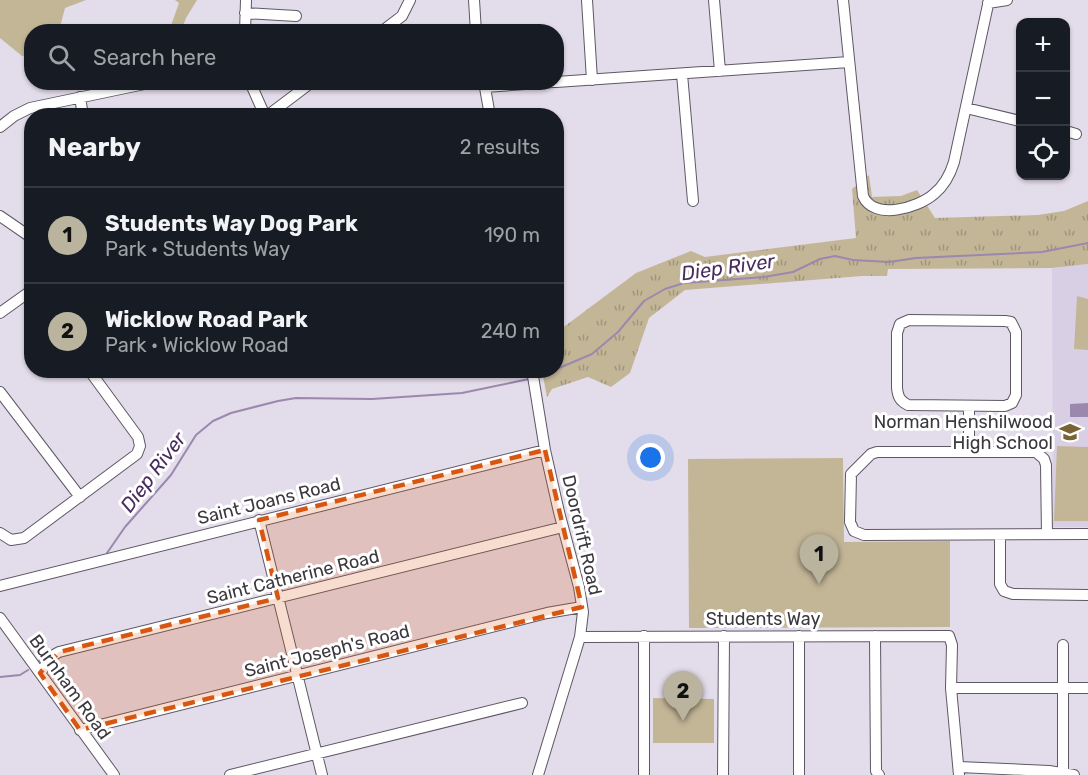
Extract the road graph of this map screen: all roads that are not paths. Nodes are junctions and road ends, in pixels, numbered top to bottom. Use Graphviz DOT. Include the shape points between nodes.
graph roads {
  1 [pos="246,0"];
  2 [pos="410,0"];
  3 [pos="474,0"];
  4 [pos="587,0"];
  5 [pos="714,0"];
  6 [pos="843,0"];
  7 [pos="1007,0"];
  8 [pos="988,2"];
  9 [pos="245,13"];
  10 [pos="296,16"];
  11 [pos="245,24"];
  12 [pos="392,24"];
  13 [pos="476,24"];
  14 [pos="849,62"];
  15 [pos="720,71"];
  16 [pos="682,74"];
  17 [pos="592,80"];
  18 [pos="564,82"];
  19 [pos="107,90"];
  20 [pos="254,90"];
  21 [pos="301,90"];
  22 [pos="486,90"];
  23 [pos="80,97"];
  24 [pos="30,108"];
  25 [pos="82,108"];
  26 [pos="262,108"];
  27 [pos="277,108"];
  28 [pos="489,108"];
  29 [pos="966,108"];
  30 [pos="24,111"];
  31 [pos="1016,120"];
  32 [pos="0,127"];
  33 [pos="693,201"];
  34 [pos="0,216"];
  35 [pos="24,232"];
  36 [pos="24,296"];
  37 [pos="0,313"];
  38 [pos="95,378"];
  39 [pos="533,378"];
  40 [pos="0,392"];
  41 [pos="969,405"];
  42 [pos="545,450"];
  43 [pos="969,452"];
  44 [pos="80,497"];
  45 [pos="259,520"];
  46 [pos="563,527"];
  47 [pos="0,533"];
  48 [pos="1047,534"];
  49 [pos="1088,534"];
  50 [pos="1000,535"];
  51 [pos="0,586"];
  52 [pos="1088,595"];
  53 [pos="278,598"];
  54 [pos="582,607"];
  55 [pos="0,618"];
  56 [pos="644,636"];
  57 [pos="724,636"];
  58 [pos="799,636"];
  59 [pos="875,636"];
  60 [pos="580,637"];
  61 [pos="1063,645"];
  62 [pos="35,667"];
  63 [pos="297,676"];
  64 [pos="951,688"];
  65 [pos="1088,688"];
  66 [pos="1063,689"];
  67 [pos="522,703"];
  68 [pos="81,730"];
  69 [pos="316,753"];
  70 [pos="959,771"];
  71 [pos="1066,774"];
  72 [pos="114,775"];
  73 [pos="230,775"];
  74 [pos="322,775"];
  75 [pos="538,775"];
  76 [pos="644,775"];
  77 [pos="723,775"];
  78 [pos="799,775"];
  79 [pos="879,775"];
  1 -- 9 [label="street"];
  2 -- 12 [label="street" via="402,16"];
  3 -- 13 [label="street"];
  4 -- 17 [label="street"];
  5 -- 15 [label="street"];
  6 -- 14 [label="street"];
  7 -- 8 [label="street"];
  8 -- 29 [label="street"];
  9 -- 10 [label="street"];
  9 -- 11 [label="street"];
  14 -- 15 [label="street"];
  14 -- 29 [label="street" via="862,192 875,208 909,207 934,195 945,183 952,170"];
  15 -- 16 [label="street"];
  16 -- 17 [label="street"];
  16 -- 33 [label="street"];
  17 -- 18 [label="street"];
  19 -- 23 [label="street"];
  20 -- 26 [label="street"];
  21 -- 27 [label="street"];
  22 -- 28 [label="street"];
  23 -- 24 [label="street"];
  23 -- 25 [label="street"];
  29 -- 31 [label="street"];
  30 -- 32 [label="street"];
  34 -- 35 [label="street"];
  36 -- 37 [label="street"];
  38 -- 44 [label="street" via="138,437 140,446 135,457"];
  39 -- 42 [label="street, Doordrift Road"];
  40 -- 44 [label="street"];
  41 -- 41 [label="street" via="908,405 900,399 900,324 909,320 1011,322 1016,343 1015,400 1005,406"];
  41 -- 43 [label="street"];
  42 -- 45 [label="street, Saint Joans Road"];
  42 -- 46 [label="street, Doordrift Road"];
  43 -- 48 [label="street" via="1036,452 1044,459"];
  43 -- 50 [label="street" via="871,454 850,479 850,522 854,531 864,536"];
  44 -- 47 [label="street" via="21,540 11,540"];
  45 -- 51 [label="street, Saint Joans Road"];
  45 -- 53 [label="street"];
  46 -- 53 [label="street, Saint Catherine Road"];
  46 -- 54 [label="street, Doordrift Road"];
  48 -- 49 [label="street"];
  48 -- 50 [label="street"];
  50 -- 52 [label="street" via="1000,584 1005,592"];
  53 -- 62 [label="street, Saint Catherine Road" via="59,652"];
  53 -- 63 [label="street"];
  54 -- 60 [label="street, Doordrift Road"];
  54 -- 63 [label="street, Saint Joseph's Road"];
  55 -- 62 [label="street, Burnham Road"];
  56 -- 57 [label="street, Students Way"];
  56 -- 60 [label="street, Students Way"];
  56 -- 76 [label="street"];
  57 -- 58 [label="street, Students Way"];
  57 -- 77 [label="street"];
  58 -- 59 [label="street, Students Way"];
  58 -- 78 [label="street"];
  59 -- 64 [label="street, Students Way" via="946,635 951,640"];
  59 -- 79 [label="street"];
  60 -- 75 [label="street, Doordrift Road"];
  61 -- 66 [label="street"];
  62 -- 68 [label="street, Burnham Road"];
  63 -- 68 [label="street, Saint Joseph's Road"];
  63 -- 69 [label="street"];
  64 -- 66 [label="street"];
  64 -- 70 [label="street"];
  65 -- 66 [label="street"];
  66 -- 71 [label="street"];
  67 -- 69 [label="street"];
  68 -- 72 [label="street, Burnham Road"];
  69 -- 73 [label="street"];
  69 -- 74 [label="street"];
  70 -- 71 [label="street"];
}
